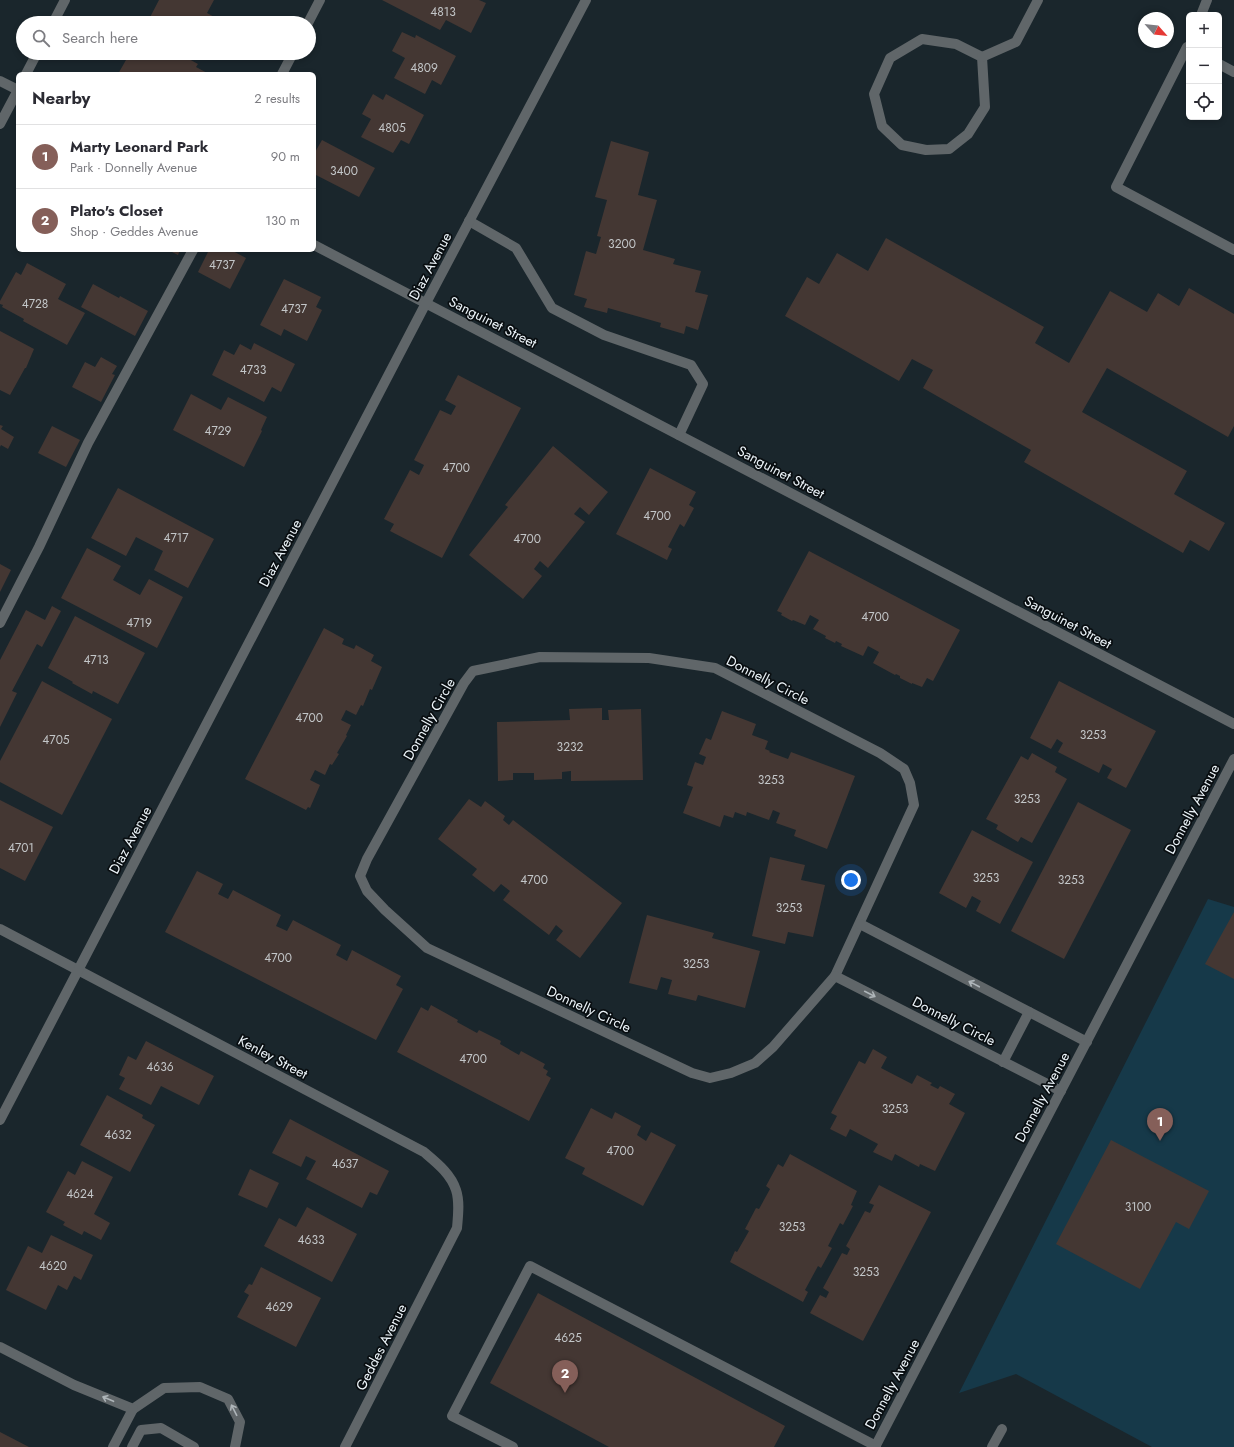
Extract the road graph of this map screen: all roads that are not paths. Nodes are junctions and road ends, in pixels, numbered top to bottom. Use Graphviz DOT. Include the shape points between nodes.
graph roads {
  1 [pos="65,0"];
  2 [pos="320,0"];
  3 [pos="586,0"];
  4 [pos="1038,0"];
  5 [pos="1207,0"];
  6 [pos="1202,12"];
  7 [pos="57,16"];
  8 [pos="312,16"];
  9 [pos="1187,48"];
  10 [pos="982,57"];
  11 [pos="33,60"];
  12 [pos="289,60"];
  13 [pos="1222,66"];
  14 [pos="27,72"];
  15 [pos="283,72"];
  16 [pos="1234,72"];
  17 [pos="0,81"];
  18 [pos="16,89"];
  19 [pos="16,94"];
  20 [pos="0,124"];
  21 [pos="469,221"];
  22 [pos="316,246"];
  23 [pos="1234,250"];
  24 [pos="192,252"];
  25 [pos="426,303"];
  26 [pos="679,435"];
  27 [pos="0,623"];
  28 [pos="1234,724"];
  29 [pos="1234,759"];
  30 [pos="860,924"];
  31 [pos="0,929"];
  32 [pos="79,970"];
  33 [pos="835,976"];
  34 [pos="1029,1012"];
  35 [pos="1087,1042"];
  36 [pos="1003,1062"];
  37 [pos="1061,1091"];
  38 [pos="0,1120"];
  39 [pos="442,1259"];
  40 [pos="0,1347"];
  41 [pos="133,1409"];
  42 [pos="1002,1429"];
  43 [pos="113,1447"];
  44 [pos="132,1447"];
  45 [pos="194,1447"];
  46 [pos="235,1447"];
  47 [pos="345,1447"];
  48 [pos="513,1447"];
  49 [pos="876,1447"];
  50 [pos="992,1447"];
  1 -- 7 [label="street"];
  2 -- 8 [label="street"];
  3 -- 21 [label="street, Diaz Avenue"];
  4 -- 10 [label="street" via="1016,42"];
  5 -- 6 [label="street"];
  9 -- 23 [label="street" via="1116,187"];
  10 -- 10 [label="street" via="956,44 922,39 890,58 874,94 882,126 902,145 926,150 949,148 968,134 985,107"];
  11 -- 14 [label="street"];
  12 -- 15 [label="street"];
  13 -- 16 [label="street"];
  17 -- 18 [label="street"];
  19 -- 20 [label="street"];
  21 -- 25 [label="street, Diaz Avenue"];
  21 -- 26 [label="street" via="516,248 552,308 604,335 691,365 703,384"];
  22 -- 25 [label="street, Sanguinet Street"];
  24 -- 27 [label="street" via="88,443 39,548"];
  25 -- 26 [label="street, Sanguinet Street"];
  25 -- 32 [label="street, Diaz Avenue"];
  26 -- 28 [label="street, Sanguinet Street"];
  29 -- 35 [label="street, Donnelly Avenue"];
  30 -- 33 [label="street, Donnelly Circle"];
  30 -- 33 [label="street, Donnelly Circle" via="914,805 910,783 904,769 880,753 715,668 648,658 540,657 473,671 464,683 360,876 366,891 427,948 692,1073 710,1078 755,1063 773,1047"];
  34 -- 30 [label="street, one-way"];
  31 -- 32 [label="street, Kenley Street"];
  32 -- 38 [label="street, Diaz Avenue"];
  32 -- 39 [label="street, Kenley Street" via="424,1152 443,1168 456,1190 458,1228"];
  33 -- 36 [label="street, Donnelly Circle, one-way"];
  34 -- 35 [label="street"];
  34 -- 36 [label="street"];
  35 -- 37 [label="street, Donnelly Avenue"];
  36 -- 37 [label="street, Donnelly Circle"];
  37 -- 49 [label="street, Donnelly Avenue"];
  39 -- 47 [label="street, Geddes Avenue"];
  41 -- 40 [label="street, one-way" via="74,1385"];
  41 -- 43 [label="street"];
  46 -- 41 [label="street, one-way" via="240,1422 228,1399 200,1387 164,1388"];
  42 -- 50 [label="street"];
  44 -- 45 [label="street" via="141,1430 161,1428"];
  48 -- 49 [label="street" via="452,1416 530,1266"];
}
